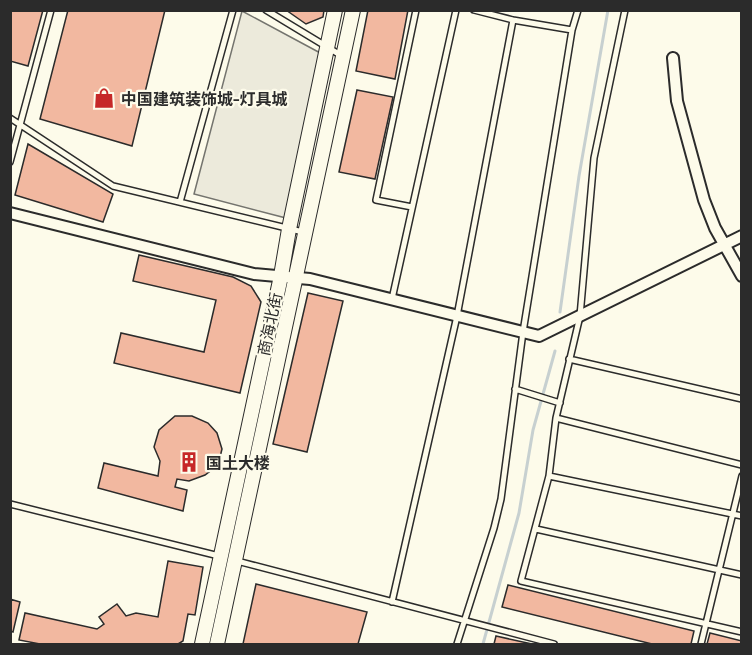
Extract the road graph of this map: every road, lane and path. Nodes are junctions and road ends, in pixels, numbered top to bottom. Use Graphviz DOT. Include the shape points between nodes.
graph roads {
  1 [pos="51,10"];
  2 [pos="233,10"];
  3 [pos="266,10"];
  4 [pos="335,10"];
  5 [pos="353,10"];
  6 [pos="416,10"];
  7 [pos="456,10"];
  8 [pos="474,10"];
  9 [pos="578,10"];
  10 [pos="625,10"];
  11 [pos="513,20"];
  12 [pos="573,30"];
  13 [pos="328,48"];
  14 [pos="343,56"];
  15 [pos="673,58"];
  16 [pos="10,118"];
  17 [pos="21,124"];
  18 [pos="10,162"];
  19 [pos="180,202"];
  20 [pos="412,207"];
  21 [pos="10,213"];
  22 [pos="289,228"];
  23 [pos="305,232"];
  24 [pos="741,236"];
  25 [pos="723,245"];
  26 [pos="741,276"];
  27 [pos="288,277"];
  28 [pos="392,299"];
  29 [pos="457,316"];
  30 [pos="580,316"];
  31 [pos="523,332"];
  32 [pos="569,359"];
  33 [pos="515,389"];
  34 [pos="741,399"];
  35 [pos="560,403"];
  36 [pos="556,418"];
  37 [pos="741,465"];
  38 [pos="549,476"];
  39 [pos="741,476"];
  40 [pos="10,504"];
  41 [pos="732,514"];
  42 [pos="741,516"];
  43 [pos="536,529"];
  44 [pos="227,558"];
  45 [pos="719,570"];
  46 [pos="741,575"];
  47 [pos="392,602"];
  48 [pos="464,621"];
  49 [pos="706,623"];
  50 [pos="741,632"];
  51 [pos="202,645"];
  52 [pos="217,645"];
  53 [pos="457,645"];
  54 [pos="554,645"];
  55 [pos="701,645"];
  1 -- 17 [label="lane"];
  2 -- 19 [label="lane"];
  3 -- 13 [label="lane"];
  4 -- 13 [label="main road, 商海北街"];
  5 -- 14 [label="main road, 商海北街"];
  6 -- 20 [label="lane" via="376,200"];
  7 -- 20 [label="lane"];
  8 -- 11 [label="lane"];
  9 -- 12 [label="lane"];
  10 -- 30 [label="lane" via="594,158"];
  11 -- 12 [label="lane"];
  11 -- 29 [label="lane"];
  12 -- 31 [label="lane"];
  13 -- 14 [label="lane"];
  13 -- 22 [label="main road, 商海北街"];
  14 -- 23 [label="main road, 商海北街"];
  15 -- 25 [label="street" via="677,101 690,154"];
  16 -- 17 [label="lane"];
  17 -- 18 [label="lane"];
  17 -- 19 [label="lane" via="113,186"];
  19 -- 22 [label="lane"];
  20 -- 28 [label="lane"];
  21 -- 27 [label="street" via="254,274"];
  22 -- 23 [label="lane"];
  22 -- 27 [label="main road, 商海北街"];
  23 -- 27 [label="main road, 商海北街"];
  24 -- 25 [label="street"];
  25 -- 26 [label="street"];
  25 -- 30 [label="street"];
  27 -- 28 [label="street"];
  27 -- 44 [label="main road, 商海北街"];
  28 -- 29 [label="street"];
  29 -- 31 [label="street"];
  29 -- 47 [label="lane"];
  30 -- 31 [label="street" via="539,336"];
  30 -- 32 [label="lane"];
  31 -- 33 [label="lane"];
  32 -- 34 [label="lane"];
  32 -- 35 [label="lane"];
  33 -- 35 [label="lane"];
  33 -- 48 [label="lane" via="501,499"];
  35 -- 36 [label="lane"];
  36 -- 37 [label="lane"];
  36 -- 38 [label="lane"];
  38 -- 41 [label="lane"];
  38 -- 43 [label="lane"];
  39 -- 41 [label="lane"];
  40 -- 44 [label="lane"];
  41 -- 42 [label="lane"];
  41 -- 45 [label="lane"];
  43 -- 45 [label="lane"];
  43 -- 49 [label="lane" via="521,581"];
  44 -- 47 [label="lane"];
  44 -- 51 [label="main road, 商海北街"];
  44 -- 52 [label="main road, 商海北街"];
  45 -- 46 [label="lane"];
  45 -- 49 [label="lane"];
  47 -- 48 [label="lane"];
  48 -- 53 [label="lane"];
  48 -- 54 [label="lane"];
  49 -- 50 [label="lane"];
  49 -- 55 [label="lane"];
}
